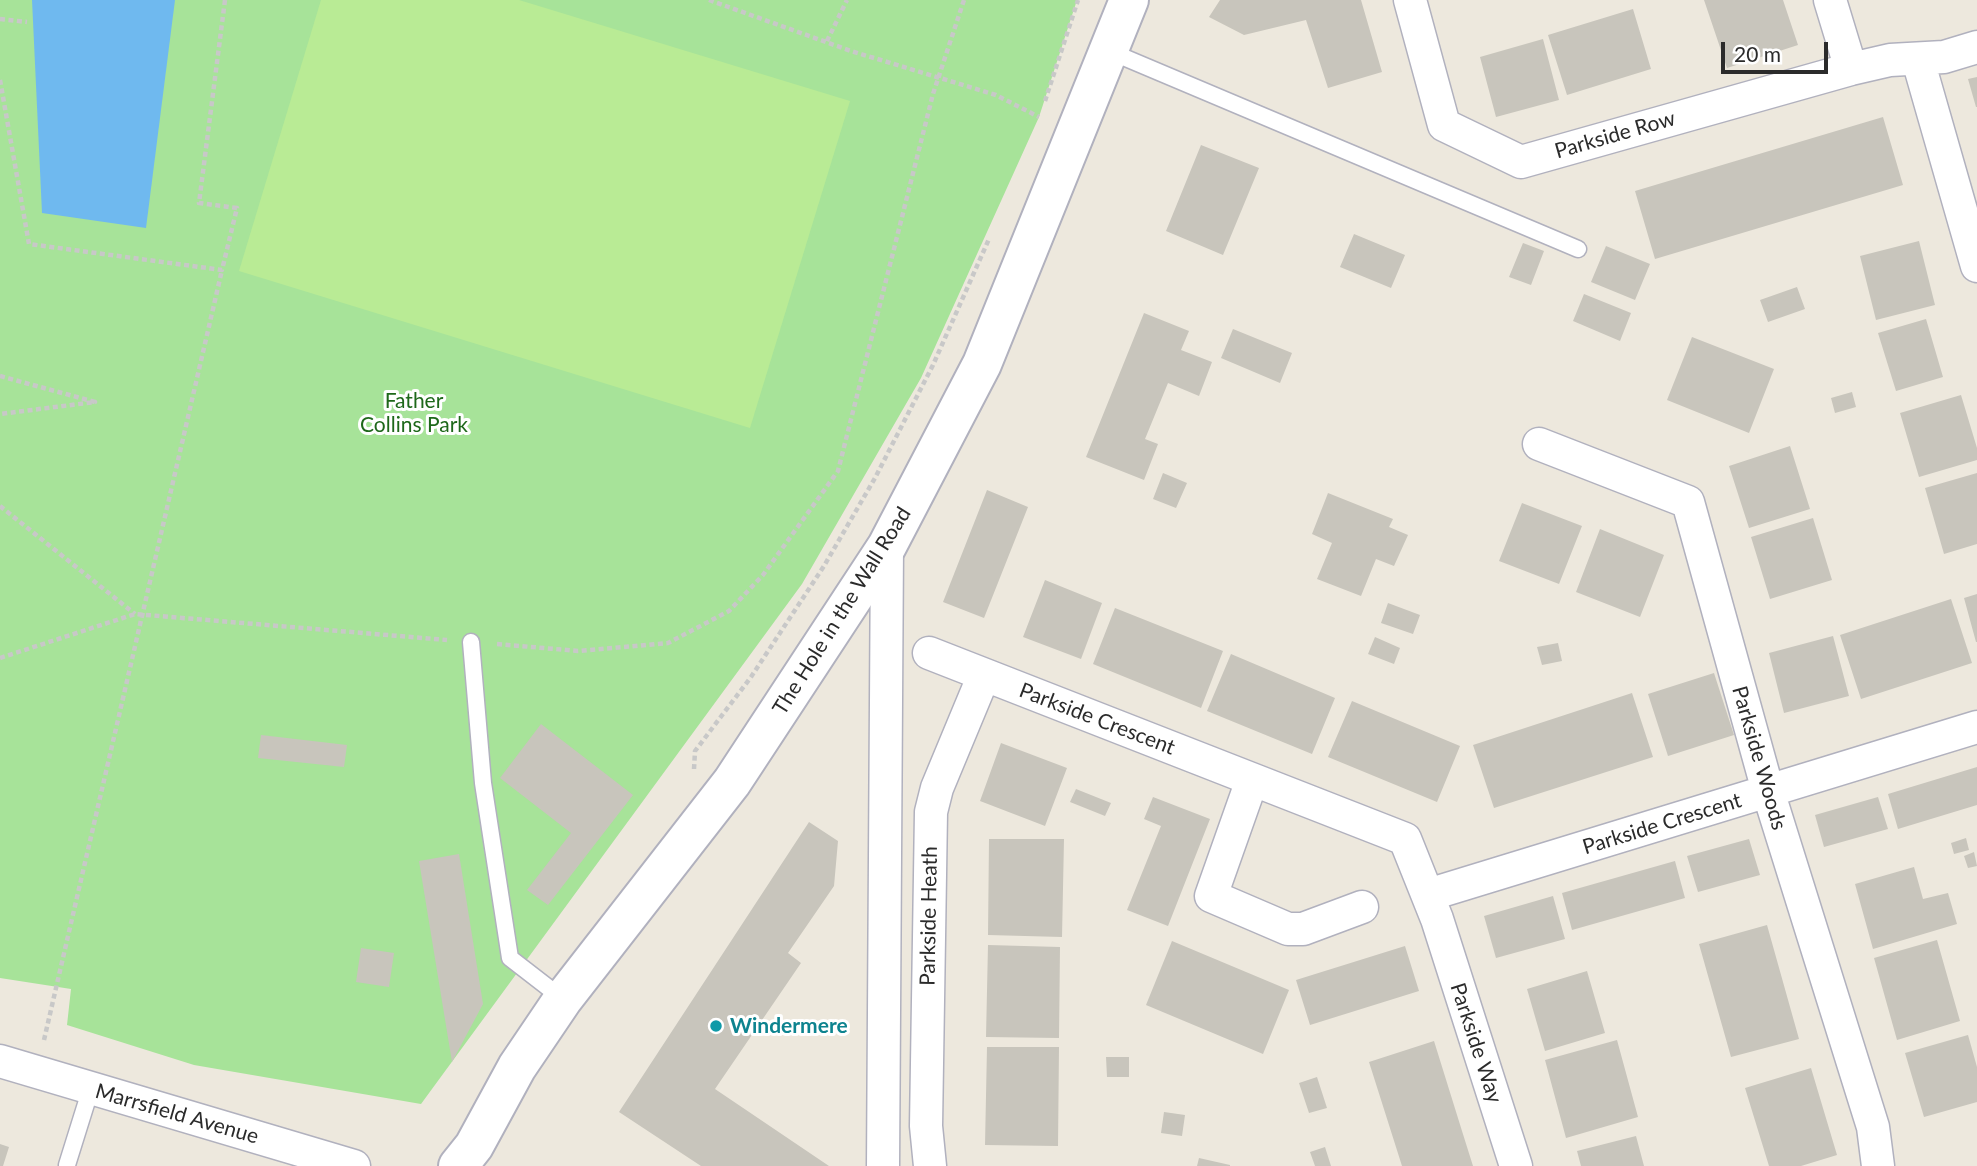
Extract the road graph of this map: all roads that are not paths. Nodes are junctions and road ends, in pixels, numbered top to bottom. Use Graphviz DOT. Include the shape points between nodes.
graph roads {
  1 [pos="1129,0"];
  2 [pos="1410,0"];
  3 [pos="1830,0"];
  4 [pos="1977,47"];
  5 [pos="1109,51"];
  6 [pos="1917,60"];
  7 [pos="1851,69"];
  8 [pos="1578,249"];
  9 [pos="1977,266"];
  10 [pos="1539,444"];
  11 [pos="887,546"];
  12 [pos="471,642"];
  13 [pos="929,653"];
  14 [pos="984,675"];
  15 [pos="1977,727"];
  16 [pos="1252,780"];
  17 [pos="1768,792"];
  18 [pos="1362,907"];
  19 [pos="1433,907"];
  20 [pos="563,999"];
  21 [pos="0,1060"];
  22 [pos="91,1088"];
  23 [pos="67,1165"];
  24 [pos="354,1166"];
  25 [pos="458,1166"];
  26 [pos="883,1166"];
  27 [pos="930,1166"];
  28 [pos="1516,1166"];
  29 [pos="1878,1166"];
  1 -- 5 [label="street, The Hole in the Wall Road"];
  2 -- 7 [label="street, Parkside Row" via="1444,125 1521,162"];
  3 -- 7 [label="street"];
  4 -- 6 [label="street, Parkside Row"];
  5 -- 8 [label="lane"];
  5 -- 11 [label="street, The Hole in the Wall Road" via="982,363"];
  6 -- 7 [label="street, Parkside Row" via="1890,60"];
  6 -- 9 [label="street"];
  10 -- 17 [label="street, Parkside Woods" via="1688,502"];
  11 -- 20 [label="street, The Hole in the Wall Road" via="732,782"];
  11 -- 26 [label="street"];
  12 -- 20 [label="lane" via="483,783 510,958"];
  13 -- 14 [label="street, Parkside Crescent"];
  14 -- 16 [label="street, Parkside Crescent"];
  14 -- 27 [label="street, Parkside Heath" via="931,812 926,1126"];
  15 -- 17 [label="street, Parkside Crescent"];
  16 -- 18 [label="street" via="1210,896 1288,929 1303,929"];
  16 -- 19 [label="street, Parkside Crescent" via="1405,839"];
  17 -- 19 [label="street, Parkside Crescent"];
  17 -- 29 [label="street, Parkside Woods" via="1873,1127"];
  19 -- 28 [label="street, Parkside Way"];
  20 -- 25 [label="street, The Hole in the Wall Road"];
  21 -- 22 [label="street, Marrsfield Avenue"];
  22 -- 23 [label="lane"];
  22 -- 24 [label="street, Marrsfield Avenue"];
}
